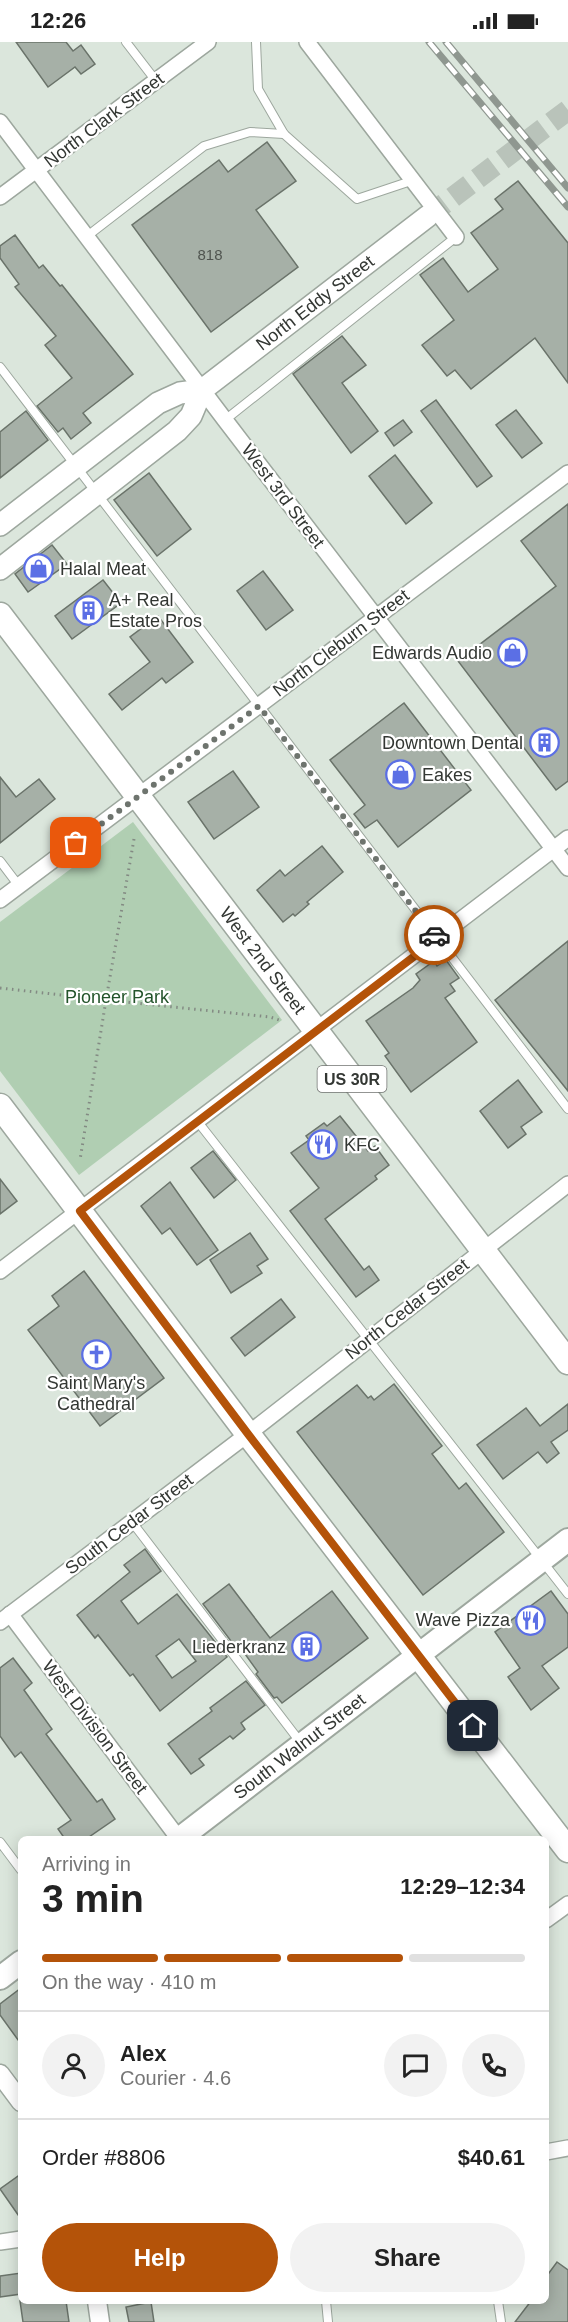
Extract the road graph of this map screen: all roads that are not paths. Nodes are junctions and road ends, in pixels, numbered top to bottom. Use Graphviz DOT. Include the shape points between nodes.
graph roads {
  1 [pos="126,42"];
  2 [pos="208,42"];
  3 [pos="256,42"];
  4 [pos="307,42"];
  5 [pos="156,81"];
  6 [pos="0,122"];
  7 [pos="284,134"];
  8 [pos="36,170"];
  9 [pos="414,180"];
  10 [pos="0,197"];
  11 [pos="428,216"];
  12 [pos="86,237"];
  13 [pos="456,237"];
  14 [pos="0,367"];
  15 [pos="202,390"];
  16 [pos="225,420"];
  17 [pos="77,466"];
  18 [pos="568,473"];
  19 [pos="98,494"];
  20 [pos="0,525"];
  21 [pos="0,569"];
  22 [pos="0,615"];
  23 [pos="376,617"];
  24 [pos="259,706"];
  25 [pos="138,795"];
  26 [pos="568,838"];
  27 [pos="554,849"];
  28 [pos="0,861"];
  29 [pos="568,868"];
  30 [pos="20,885"];
  31 [pos="0,900"];
  32 [pos="437,939"];
  33 [pos="315,1032"];
  34 [pos="0,1106"];
  35 [pos="568,1109"];
  36 [pos="198,1122"];
  37 [pos="568,1184"];
  38 [pos="80,1211"];
  39 [pos="483,1250"];
  40 [pos="0,1271"];
  41 [pos="368,1339"];
  42 [pos="568,1362"];
  43 [pos="248,1434"];
  44 [pos="132,1522"];
  45 [pos="568,1540"];
  46 [pos="541,1560"];
  47 [pos="568,1594"];
  48 [pos="5,1618"];
  49 [pos="419,1656"];
  50 [pos="302,1744"];
  51 [pos="177,1836"];
  52 [pos="183,1836"];
  53 [pos="0,1842"];
  54 [pos="568,1850"];
  55 [pos="18,1866"];
  56 [pos="568,1904"];
  57 [pos="549,1918"];
  58 [pos="18,1964"];
  59 [pos="0,1978"];
  60 [pos="0,2074"];
  61 [pos="18,2098"];
  62 [pos="568,2148"];
  63 [pos="549,2151"];
  64 [pos="18,2239"];
  65 [pos="0,2242"];
  66 [pos="97,2304"];
  67 [pos="326,2304"];
  68 [pos="498,2304"];
  69 [pos="100,2322"];
  70 [pos="328,2322"];
  71 [pos="501,2322"];
  1 -- 5 [label="lane"];
  2 -- 5 [label="street, North Clark Street"];
  3 -- 7 [label="lane" via="258,89"];
  4 -- 9 [label="street"];
  5 -- 8 [label="street, North Clark Street"];
  6 -- 8 [label="street, West 3rd Street"];
  7 -- 9 [label="lane" via="357,199"];
  7 -- 12 [label="lane" via="250,132 204,146"];
  8 -- 10 [label="street, North Clark Street"];
  8 -- 12 [label="street, West 3rd Street"];
  9 -- 13 [label="street"];
  11 -- 15 [label="main road, North Eddy Street"];
  12 -- 15 [label="street, West 3rd Street"];
  13 -- 16 [label="lane"];
  14 -- 17 [label="lane"];
  15 -- 16 [label="street, West 3rd Street"];
  15 -- 17 [label="main road, North Eddy Street" via="180,393 158,403"];
  15 -- 19 [label="main road, North Eddy Street" via="190,416 177,431"];
  16 -- 23 [label="street, West 3rd Street"];
  17 -- 19 [label="lane"];
  17 -- 20 [label="main road, North Eddy Street"];
  18 -- 23 [label="street, North Cleburn Street"];
  19 -- 21 [label="main road, North Eddy Street"];
  19 -- 24 [label="lane"];
  22 -- 25 [label="highway, West 2nd Street / US 30R"];
  23 -- 24 [label="street, North Cleburn Street"];
  23 -- 27 [label="street, West 3rd Street"];
  24 -- 25 [label="street, North Cleburn Street"];
  24 -- 32 [label="lane"];
  25 -- 30 [label="street, North Cleburn Street"];
  25 -- 33 [label="highway, West 2nd Street / US 30R"];
  26 -- 27 [label="street"];
  27 -- 29 [label="street, West 3rd Street"];
  27 -- 32 [label="street"];
  28 -- 30 [label="lane"];
  30 -- 31 [label="street, North Cleburn Street"];
  32 -- 33 [label="street"];
  32 -- 35 [label="lane"];
  33 -- 36 [label="street"];
  33 -- 39 [label="highway, West 2nd Street / US 30R"];
  34 -- 38 [label="highway"];
  36 -- 38 [label="street"];
  36 -- 41 [label="lane"];
  37 -- 39 [label="street, North Cedar Street"];
  38 -- 40 [label="street"];
  38 -- 43 [label="highway"];
  39 -- 41 [label="street, North Cedar Street"];
  39 -- 42 [label="highway, West 2nd Street / US 30R"];
  41 -- 43 [label="street, North Cedar Street"];
  41 -- 46 [label="lane"];
  43 -- 44 [label="street, South Cedar Street"];
  43 -- 49 [label="highway"];
  44 -- 48 [label="street, South Cedar Street"];
  44 -- 50 [label="lane"];
  45 -- 46 [label="main road, South Walnut Street"];
  46 -- 47 [label="lane"];
  46 -- 49 [label="main road, South Walnut Street"];
  48 -- 51 [label="street, West Division Street"];
  49 -- 50 [label="main road, South Walnut Street"];
  49 -- 54 [label="highway"];
  50 -- 52 [label="main road, South Walnut Street"];
  53 -- 55 [label="lane"];
  56 -- 57 [label="street"];
  58 -- 59 [label="main road"];
  60 -- 61 [label="street"];
  62 -- 63 [label="street"];
  64 -- 65 [label="street"];
  66 -- 69 [label="street"];
  67 -- 70 [label="lane"];
  68 -- 71 [label="lane"];
}
